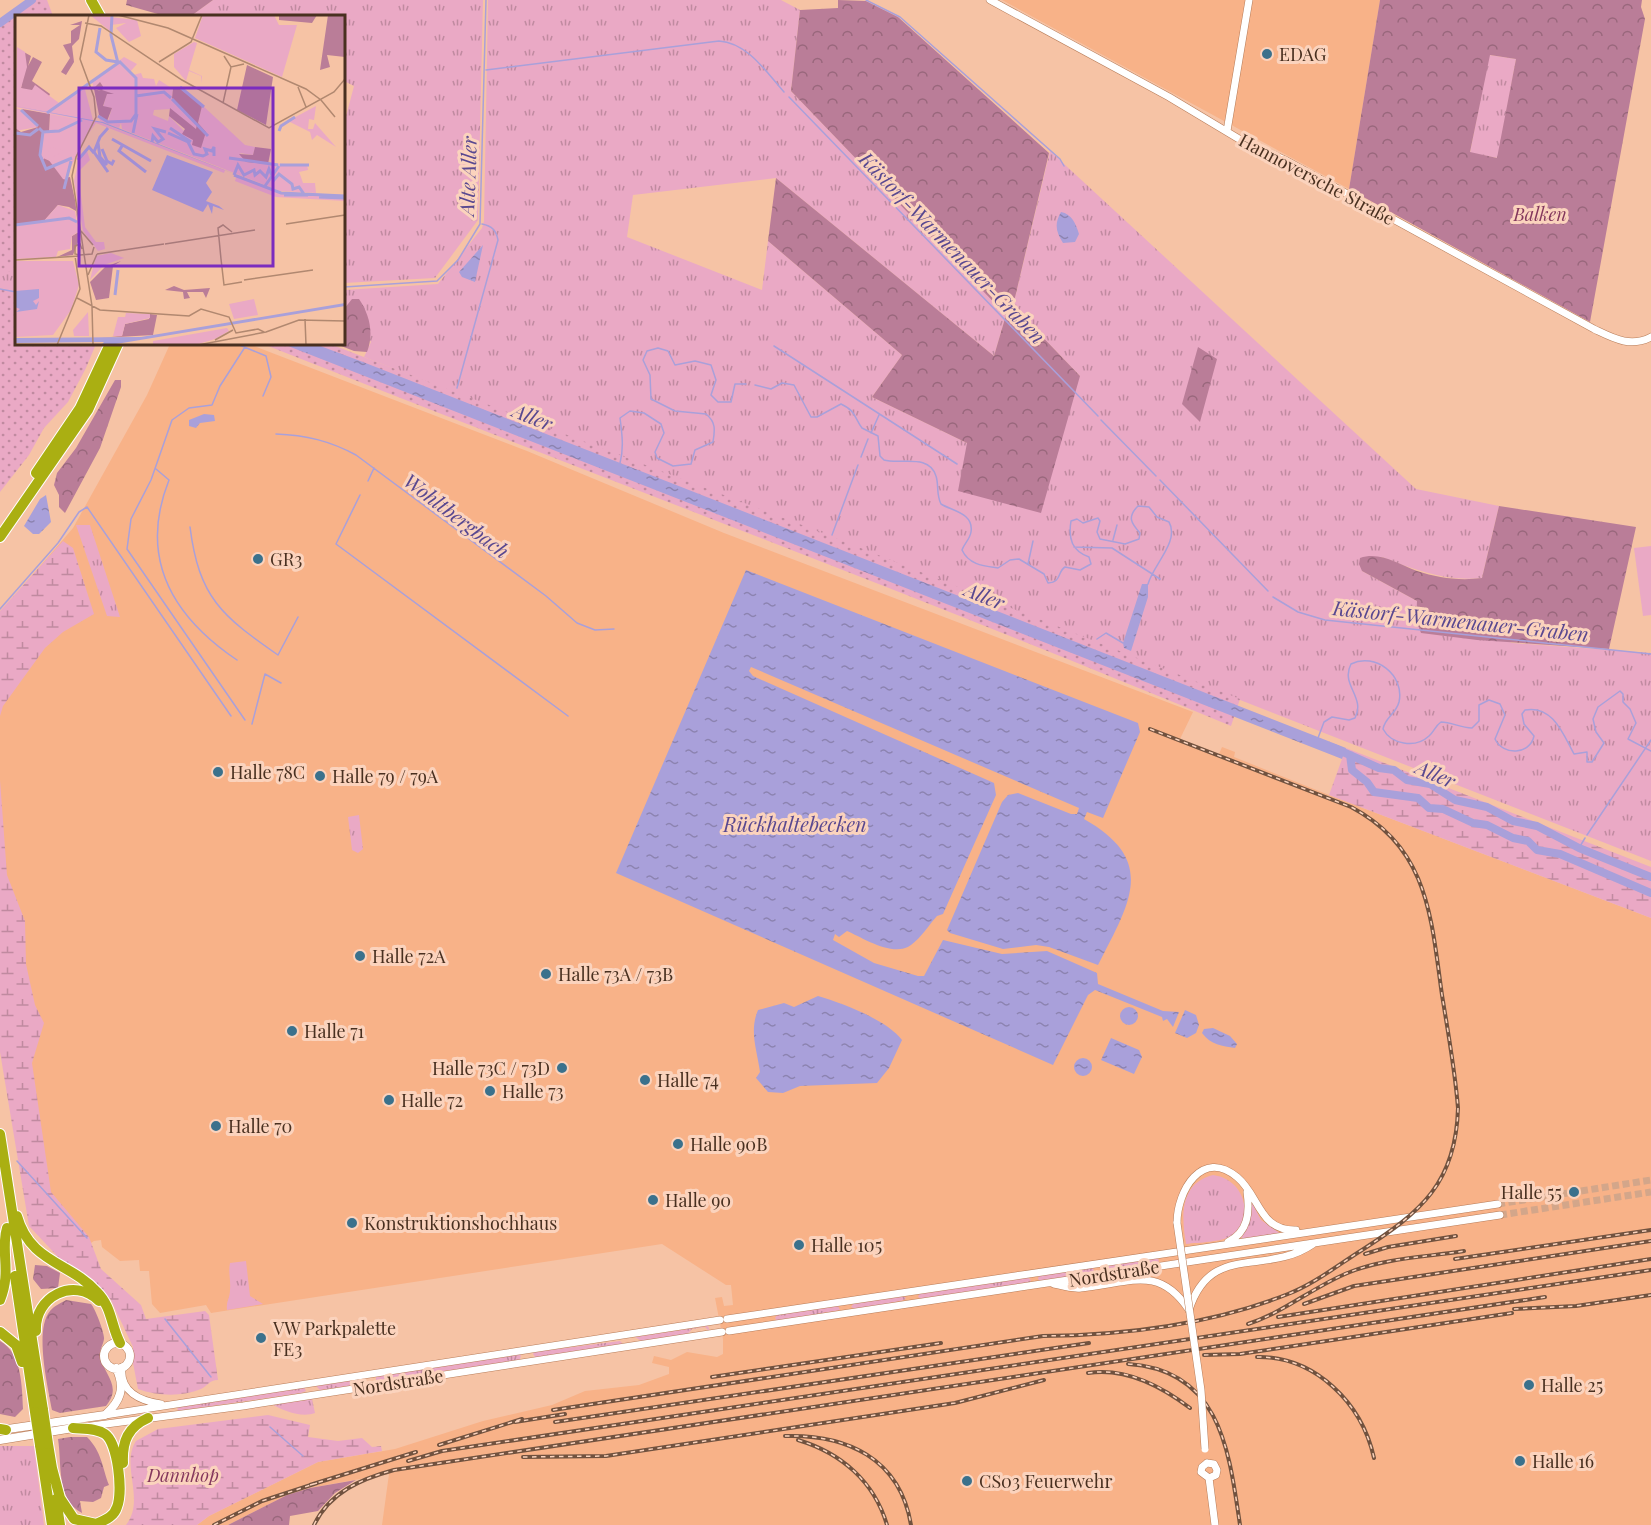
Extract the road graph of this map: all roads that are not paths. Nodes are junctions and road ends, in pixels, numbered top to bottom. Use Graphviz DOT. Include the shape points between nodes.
graph roads {
  1 [pos="82,0"];
  2 [pos="91,0"];
  3 [pos="990,0"];
  4 [pos="1249,0"];
  5 [pos="91,15"];
  6 [pos="99,15"];
  7 [pos="1227,131"];
  8 [pos="1650,338"];
  9 [pos="110,345"];
  10 [pos="118,345"];
  11 [pos="0,524"];
  12 [pos="0,537"];
  13 [pos="0,1134"];
  14 [pos="4,1159"];
  15 [pos="0,1180"];
  16 [pos="1247,1190"];
  17 [pos="8,1228"];
  18 [pos="1323,1229"];
  19 [pos="1314,1243"];
  20 [pos="1222,1245"];
  21 [pos="1048,1283"];
  22 [pos="0,1300"];
  23 [pos="1189,1310"];
  24 [pos="727,1319"];
  25 [pos="729,1331"];
  26 [pos="0,1332"];
  27 [pos="116,1344"];
  28 [pos="35,1361"];
  29 [pos="119,1368"];
  30 [pos="166,1405"];
  31 [pos="39,1411"];
  32 [pos="105,1415"];
  33 [pos="148,1418"];
  34 [pos="73,1428"];
  35 [pos="2,1432"];
  36 [pos="44,1444"];
  37 [pos="1207,1463"];
  38 [pos="52,1468"];
  39 [pos="1209,1478"];
  40 [pos="52,1525"];
  41 [pos="60,1525"];
  42 [pos="112,1525"];
  43 [pos="1215,1525"];
  1 -- 5 [label="highway"];
  2 -- 6 [label="highway"];
  3 -- 7 [label="street, Hannoversche Straße"];
  4 -- 7 [label="street"];
  7 -- 8 [label="street, Hannoversche Straße" via="1613,338 1634,343"];
  9 -- 11 [label="highway" via="80,408"];
  10 -- 12 [label="highway" via="88,410"];
  13 -- 14 [label="highway"];
  14 -- 27 [label="highway" via="19,1223 29,1240 42,1256 97,1291 109,1308"];
  14 -- 28 [label="highway"];
  15 -- 17 [label="highway"];
  16 -- 18 [label="street" via="1263,1217 1273,1225 1291,1230"];
  16 -- 20 [label="street" via="1244,1227 1237,1237"];
  16 -- 23 [label="street, bridge" via="1240,1180 1218,1169 1203,1171 1184,1187 1178,1202 1177,1223"];
  17 -- 22 [label="highway" via="6,1281"];
  17 -- 31 [label="highway"];
  18 -- 19 [label="street, Nordstraße" via="1495,1204 1497,1215"];
  18 -- 20 [label="street, Nordstraße"];
  19 -- 21 [label="street, Nordstraße"];
  19 -- 23 [label="street" via="1290,1257 1215,1271 1200,1283"];
  20 -- 24 [label="street, Nordstraße"];
  21 -- 23 [label="street" via="1078,1289 1136,1280 1162,1283 1179,1295"];
  21 -- 25 [label="street, Nordstraße"];
  23 -- 37 [label="street, bridge"];
  24 -- 25 [label="street"];
  24 -- 30 [label="street, Nordstraße"];
  25 -- 33 [label="street, Nordstraße"];
  26 -- 31 [label="highway" via="10,1338 20,1353 30,1403"];
  27 -- 28 [label="highway" via="102,1303 88,1293 71,1289 50,1297 36,1316"];
  27 -- 29 [label="main road" via="127,1348 130,1354 128,1362"];
  27 -- 29 [label="main road" via="107,1348 104,1357 108,1364"];
  28 -- 31 [label="highway"];
  29 -- 30 [label="street" via="132,1395"];
  29 -- 32 [label="main road" via="121,1394"];
  30 -- 32 [label="street, Nordstraße"];
  31 -- 36 [label="highway, bridge"];
  32 -- 35 [label="main road"];
  33 -- 34 [label="street, Nordstraße"];
  33 -- 42 [label="highway" via="134,1426 126,1437 122,1454 124,1506"];
  34 -- 35 [label="main road"];
  34 -- 38 [label="highway" via="97,1430 114,1444 118,1506 96,1524 74,1519 60,1498"];
  36 -- 38 [label="highway"];
  36 -- 40 [label="highway"];
  37 -- 39 [label="street" via="1201,1472"];
  37 -- 39 [label="street" via="1214,1464 1217,1470"];
  38 -- 41 [label="highway"];
  39 -- 43 [label="street"];
}
